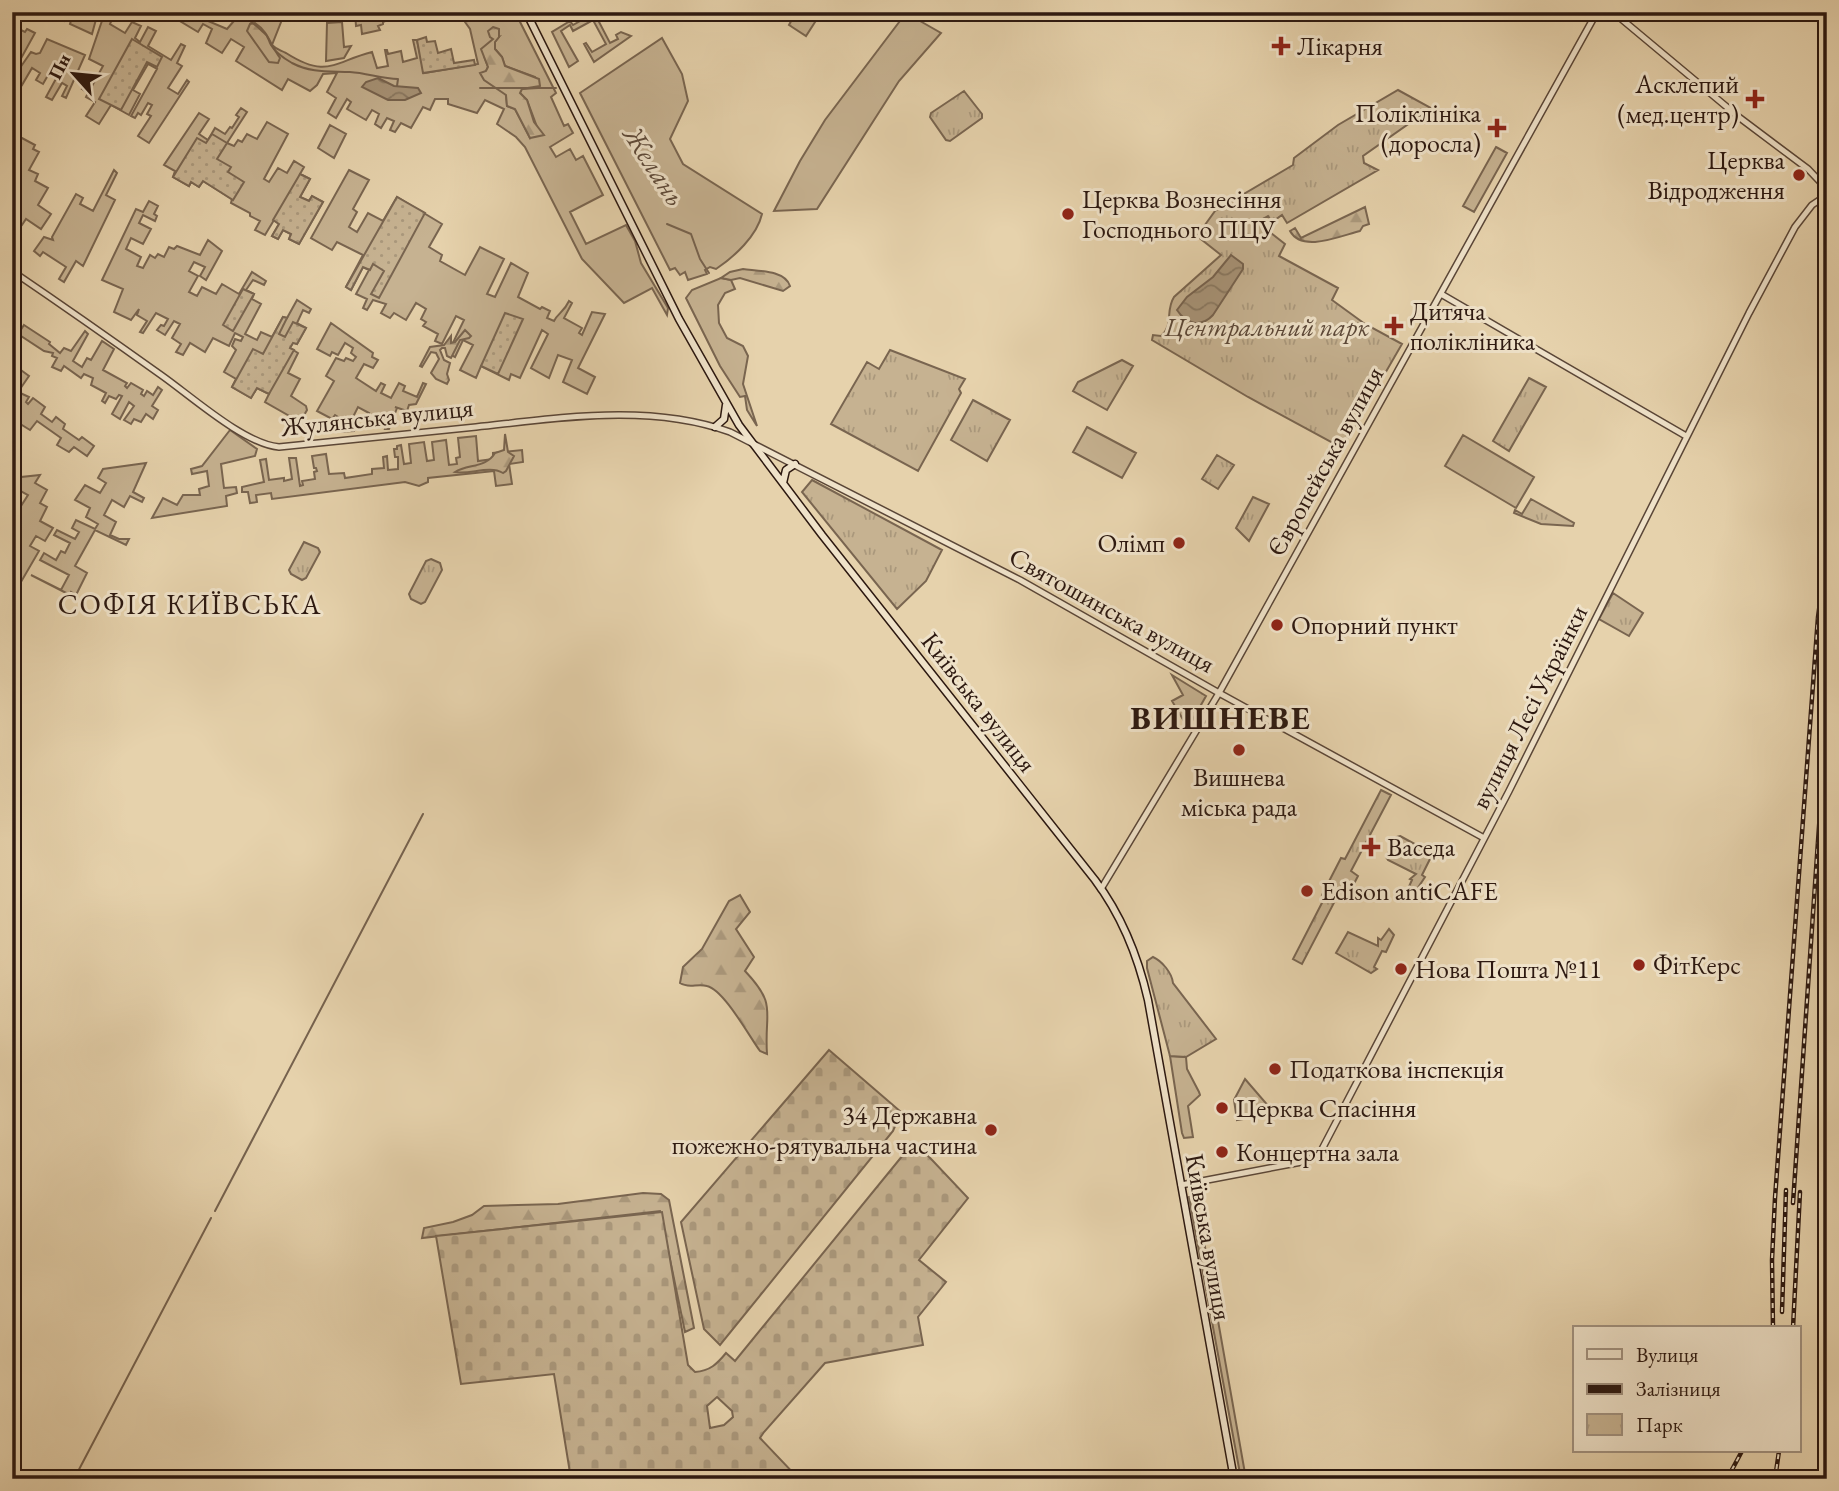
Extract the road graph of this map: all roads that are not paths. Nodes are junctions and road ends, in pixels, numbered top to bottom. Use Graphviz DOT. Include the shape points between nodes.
graph roads {
  1 [pos="526,12"];
  2 [pos="1597,12"];
  3 [pos="1613,12"];
  4 [pos="1827,189"];
  5 [pos="1827,195"];
  6 [pos="12,271"];
  7 [pos="1441,294"];
  8 [pos="726,403"];
  9 [pos="715,427"];
  10 [pos="1686,436"];
  11 [pos="753,444"];
  12 [pos="795,464"];
  13 [pos="783,485"];
  14 [pos="1219,693"];
  15 [pos="1485,838"];
  16 [pos="1101,889"];
  17 [pos="1181,1185"];
  18 [pos="1234,1479"];
  1 -- 8 [label="main road, Київська вулиця"];
  2 -- 7 [label="street, Європейська вулиця"];
  3 -- 4 [label="street"];
  5 -- 10 [label="street, вулиця Лесі Українки" via="1812,205 1795,227"];
  6 -- 9 [label="street, Жулянська вулиця" via="266,446 629,414"];
  7 -- 10 [label="street"];
  7 -- 14 [label="street, Європейська вулиця"];
  8 -- 9 [label="main road" via="724,419"];
  8 -- 11 [label="main road, Київська вулиця"];
  9 -- 11 [label="street, Жулянська вулиця"];
  10 -- 15 [label="street, вулиця Лесі Українки"];
  11 -- 12 [label="street, Святошинська вулиця"];
  11 -- 13 [label="main road, Київська вулиця"];
  12 -- 13 [label="main road" via="786,470"];
  12 -- 14 [label="street, Святошинська вулиця" via="1020,580"];
  13 -- 16 [label="main road, Київська вулиця"];
  14 -- 15 [label="street, Святошинська вулиця"];
  14 -- 16 [label="street, Європейська вулиця"];
  15 -- 17 [label="street, вулиця Лесі Українки" via="1320,1153 1300,1163"];
  16 -- 17 [label="main road, Київська вулиця" via="1141,969"];
  17 -- 18 [label="main road, Київська вулиця"];
}
